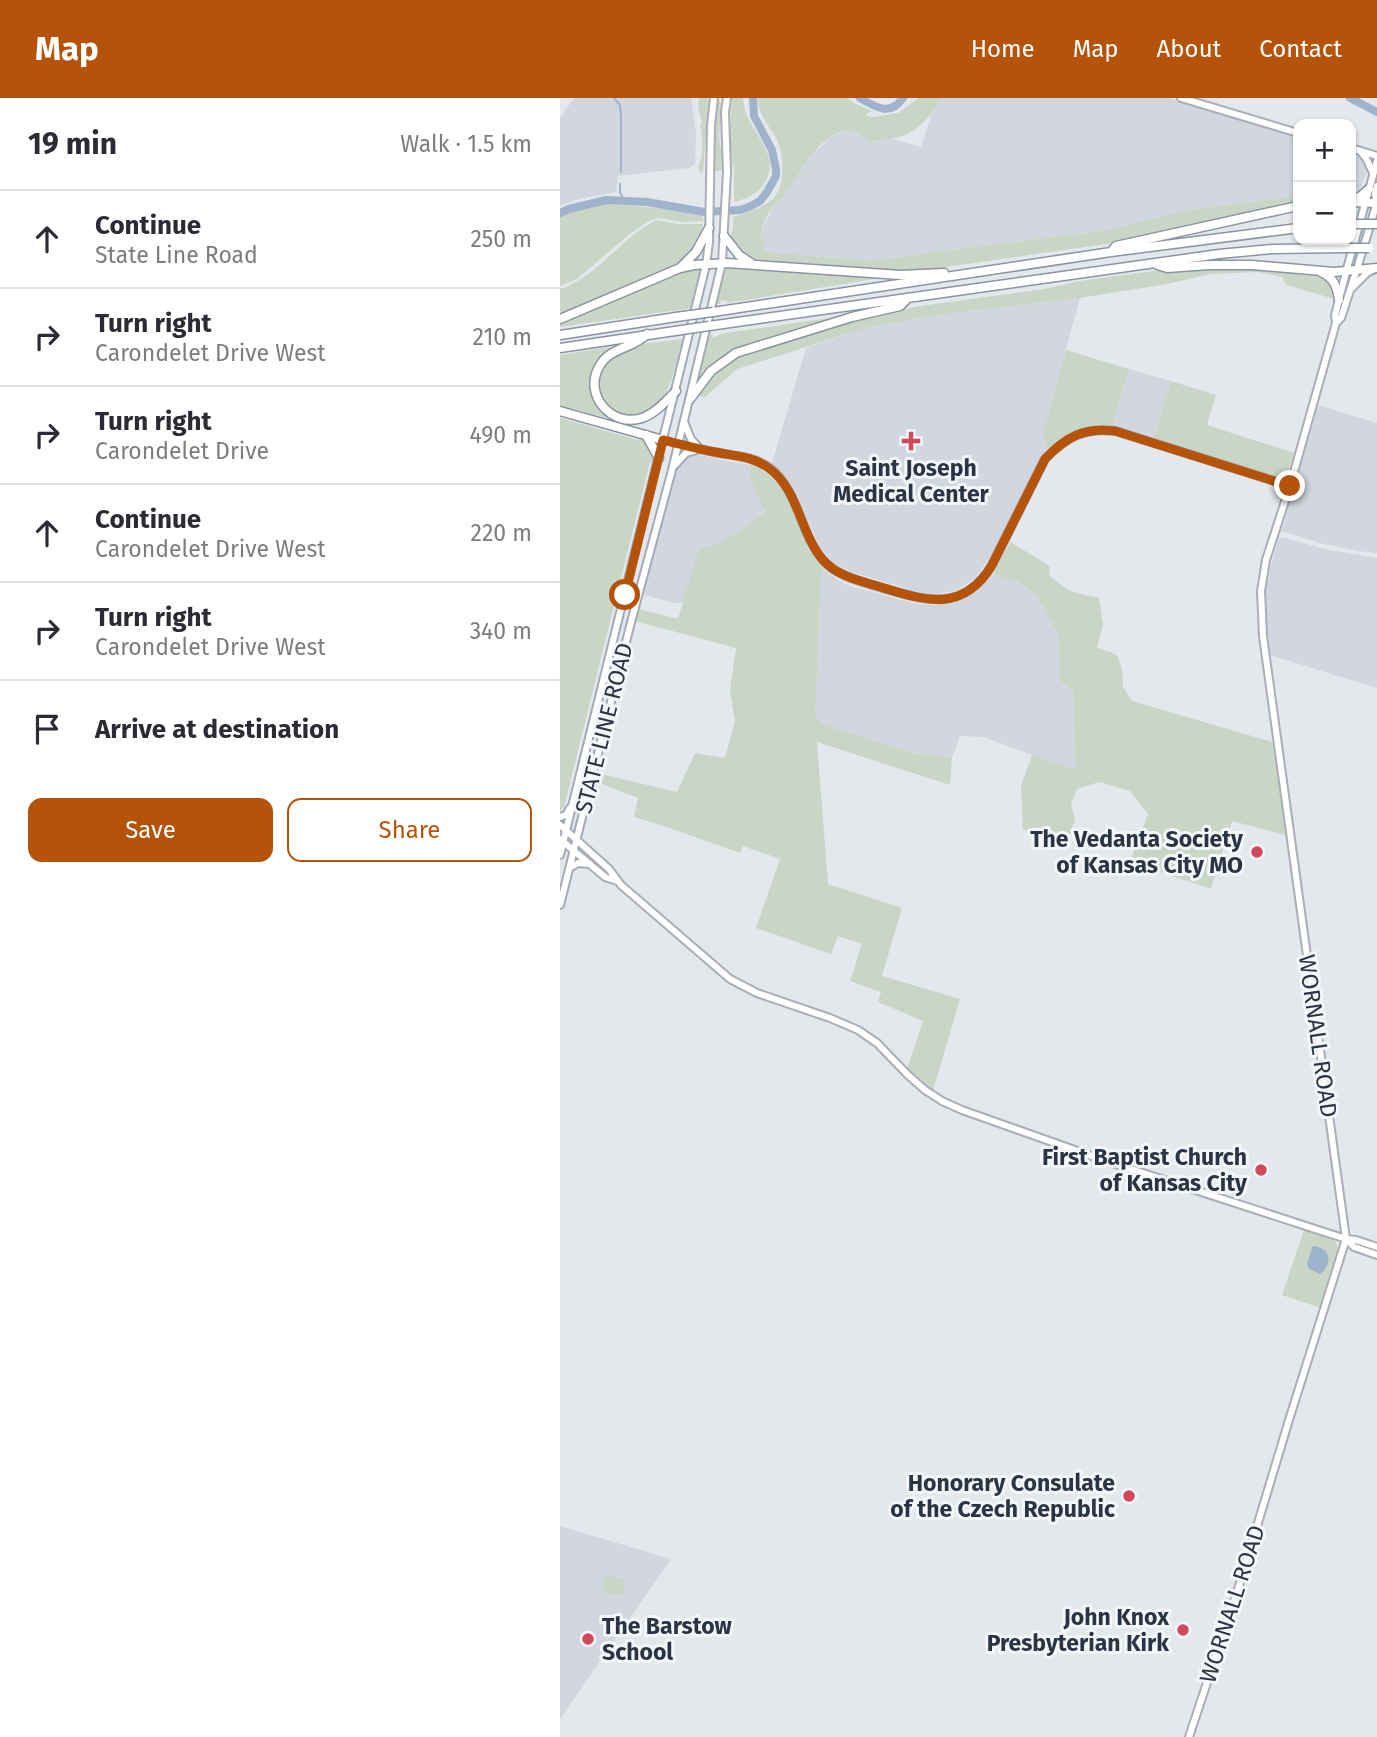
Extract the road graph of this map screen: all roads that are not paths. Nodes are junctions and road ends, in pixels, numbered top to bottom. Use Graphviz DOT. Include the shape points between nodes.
graph roads {
  1 [pos="714,98"];
  2 [pos="727,98"];
  3 [pos="1181,98"];
  4 [pos="1293,132"];
  5 [pos="1356,150"];
  6 [pos="1360,151"];
  7 [pos="1377,159"];
  8 [pos="1373,173"];
  9 [pos="1373,188"];
  10 [pos="1356,199"];
  11 [pos="1356,202"];
  12 [pos="1365,203"];
  13 [pos="1377,203"];
  14 [pos="1293,207"];
  15 [pos="1356,224"];
  16 [pos="1377,224"];
  17 [pos="709,228"];
  18 [pos="1293,229"];
  19 [pos="724,232"];
  20 [pos="1373,248"];
  21 [pos="1111,252"];
  22 [pos="722,263"];
  23 [pos="1152,264"];
  24 [pos="706,265"];
  25 [pos="753,265"];
  26 [pos="680,268"];
  27 [pos="1377,268"];
  28 [pos="1357,269"];
  29 [pos="1318,271"];
  30 [pos="1346,272"];
  31 [pos="949,277"];
  32 [pos="1351,289"];
  33 [pos="906,300"];
  34 [pos="1339,300"];
  35 [pos="560,319"];
  36 [pos="1336,323"];
  37 [pos="647,334"];
  38 [pos="560,335"];
  39 [pos="560,348"];
  40 [pos="676,391"];
  41 [pos="690,399"];
  42 [pos="560,411"];
  43 [pos="684,422"];
  44 [pos="646,435"];
  45 [pos="663,440"];
  46 [pos="678,444"];
  47 [pos="700,449"];
  48 [pos="659,458"];
  49 [pos="672,470"];
  50 [pos="1290,486"];
  51 [pos="573,803"];
  52 [pos="560,817"];
  53 [pos="563,828"];
  54 [pos="562,840"];
  55 [pos="576,840"];
  56 [pos="574,851"];
  57 [pos="560,855"];
  58 [pos="590,864"];
  59 [pos="570,869"];
  60 [pos="618,881"];
  61 [pos="560,905"];
  62 [pos="1346,1239"];
  63 [pos="1377,1247"];
  64 [pos="1377,1255"];
  65 [pos="1189,1737"];
  1 -- 17 [label="main road, STATE LINE ROAD"];
  2 -- 19 [label="main road, STATE LINE ROAD"];
  3 -- 4 [label="main road"];
  5 -- 6 [label="main road"];
  6 -- 7 [label="main road"];
  6 -- 8 [label="main road"];
  7 -- 8 [label="main road, WORNALL ROAD"];
  8 -- 9 [label="main road, WORNALL ROAD"];
  9 -- 10 [label="highway"];
  9 -- 12 [label="main road, WORNALL ROAD"];
  9 -- 13 [label="main road, WORNALL ROAD"];
  11 -- 12 [label="highway"];
  12 -- 13 [label="highway"];
  12 -- 30 [label="main road, WORNALL ROAD"];
  13 -- 28 [label="main road, WORNALL ROAD"];
  14 -- 21 [label="highway" via="1116,246"];
  15 -- 16 [label="highway, bridge"];
  17 -- 24 [label="main road, STATE LINE ROAD"];
  17 -- 26 [label="highway" via="696,252"];
  18 -- 21 [label="highway"];
  19 -- 22 [label="main road, STATE LINE ROAD"];
  19 -- 25 [label="highway" via="738,255"];
  20 -- 23 [label="highway, bridge" via="1273,249"];
  21 -- 31 [label="highway"];
  22 -- 24 [label="highway"];
  22 -- 25 [label="highway"];
  22 -- 41 [label="main road, STATE LINE ROAD"];
  23 -- 29 [label="highway"];
  23 -- 33 [label="highway"];
  24 -- 26 [label="highway"];
  24 -- 40 [label="main road, STATE LINE ROAD"];
  25 -- 31 [label="highway" via="900,275 943,272"];
  26 -- 35 [label="highway"];
  27 -- 28 [label="highway"];
  27 -- 32 [label="main road"];
  28 -- 30 [label="highway"];
  28 -- 32 [label="main road, WORNALL ROAD"];
  29 -- 30 [label="highway"];
  29 -- 34 [label="highway" via="1335,283"];
  30 -- 34 [label="main road, WORNALL ROAD"];
  31 -- 38 [label="highway, bridge"];
  32 -- 36 [label="main road, WORNALL ROAD"];
  33 -- 37 [label="highway, bridge"];
  33 -- 41 [label="highway" via="900,306 736,353 711,371"];
  34 -- 36 [label="main road, WORNALL ROAD"];
  36 -- 50 [label="main road, WORNALL ROAD"];
  37 -- 39 [label="highway"];
  37 -- 40 [label="highway" via="598,367 594,379 597,399 614,416 634,420 655,411"];
  40 -- 45 [label="main road, STATE LINE ROAD"];
  41 -- 43 [label="main road, STATE LINE ROAD"];
  42 -- 44 [label="highway"];
  43 -- 46 [label="main road, STATE LINE ROAD"];
  43 -- 47 [label="main road"];
  44 -- 45 [label="highway"];
  44 -- 48 [label="highway"];
  45 -- 46 [label="main road"];
  45 -- 48 [label="main road, STATE LINE ROAD"];
  46 -- 47 [label="main road"];
  46 -- 49 [label="main road, STATE LINE ROAD"];
  47 -- 49 [label="main road" via="686,453"];
  47 -- 50 [label="main road" via="757,461 775,473 826,564 847,577 932,600 962,594 987,573 1045,459 1066,440 1087,432 1115,431"];
  48 -- 51 [label="main road, STATE LINE ROAD"];
  49 -- 55 [label="main road, STATE LINE ROAD"];
  50 -- 62 [label="main road, WORNALL ROAD" via="1266,560 1261,591 1263,636"];
  51 -- 52 [label="main road"];
  51 -- 53 [label="main road, STATE LINE ROAD"];
  53 -- 54 [label="main road, STATE LINE ROAD"];
  53 -- 55 [label="main road"];
  54 -- 56 [label="main road"];
  54 -- 57 [label="main road, STATE LINE ROAD"];
  55 -- 56 [label="main road, STATE LINE ROAD"];
  55 -- 60 [label="main road"];
  56 -- 58 [label="main road"];
  56 -- 59 [label="main road, STATE LINE ROAD"];
  58 -- 59 [label="main road" via="578,863"];
  58 -- 60 [label="main road"];
  59 -- 61 [label="main road, STATE LINE ROAD"];
  60 -- 62 [label="main road" via="730,979 859,1030 925,1090 962,1111"];
  62 -- 63 [label="main road"];
  62 -- 64 [label="main road"];
  62 -- 65 [label="main road, WORNALL ROAD"];
}
